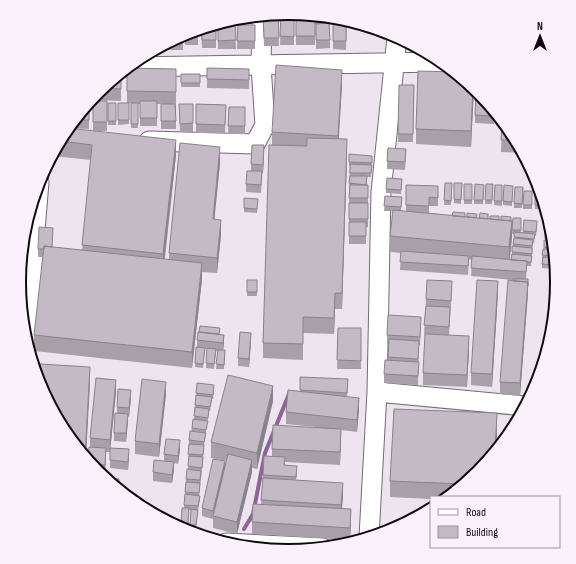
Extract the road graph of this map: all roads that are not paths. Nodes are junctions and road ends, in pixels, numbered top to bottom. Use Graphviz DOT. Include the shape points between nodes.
graph roads {
  1 [pos="262,22"];
  2 [pos="396,44"];
  3 [pos="394,62"];
  4 [pos="431,62"];
  5 [pos="262,66"];
  6 [pos="138,67"];
  7 [pos="131,140"];
  8 [pos="36,212"];
  9 [pos="28,315"];
  10 [pos="377,392"];
  11 [pos="519,405"];
  12 [pos="369,531"];
  1 -- 5 [label="street"];
  2 -- 3 [label="street"];
  3 -- 4 [label="street"];
  3 -- 5 [label="street"];
  3 -- 10 [label="street" via="381,192"];
  5 -- 6 [label="street"];
  5 -- 7 [label="street" via="265,125 255,144"];
  8 -- 9 [label="street"];
  10 -- 11 [label="street"];
  10 -- 12 [label="street"];
}
